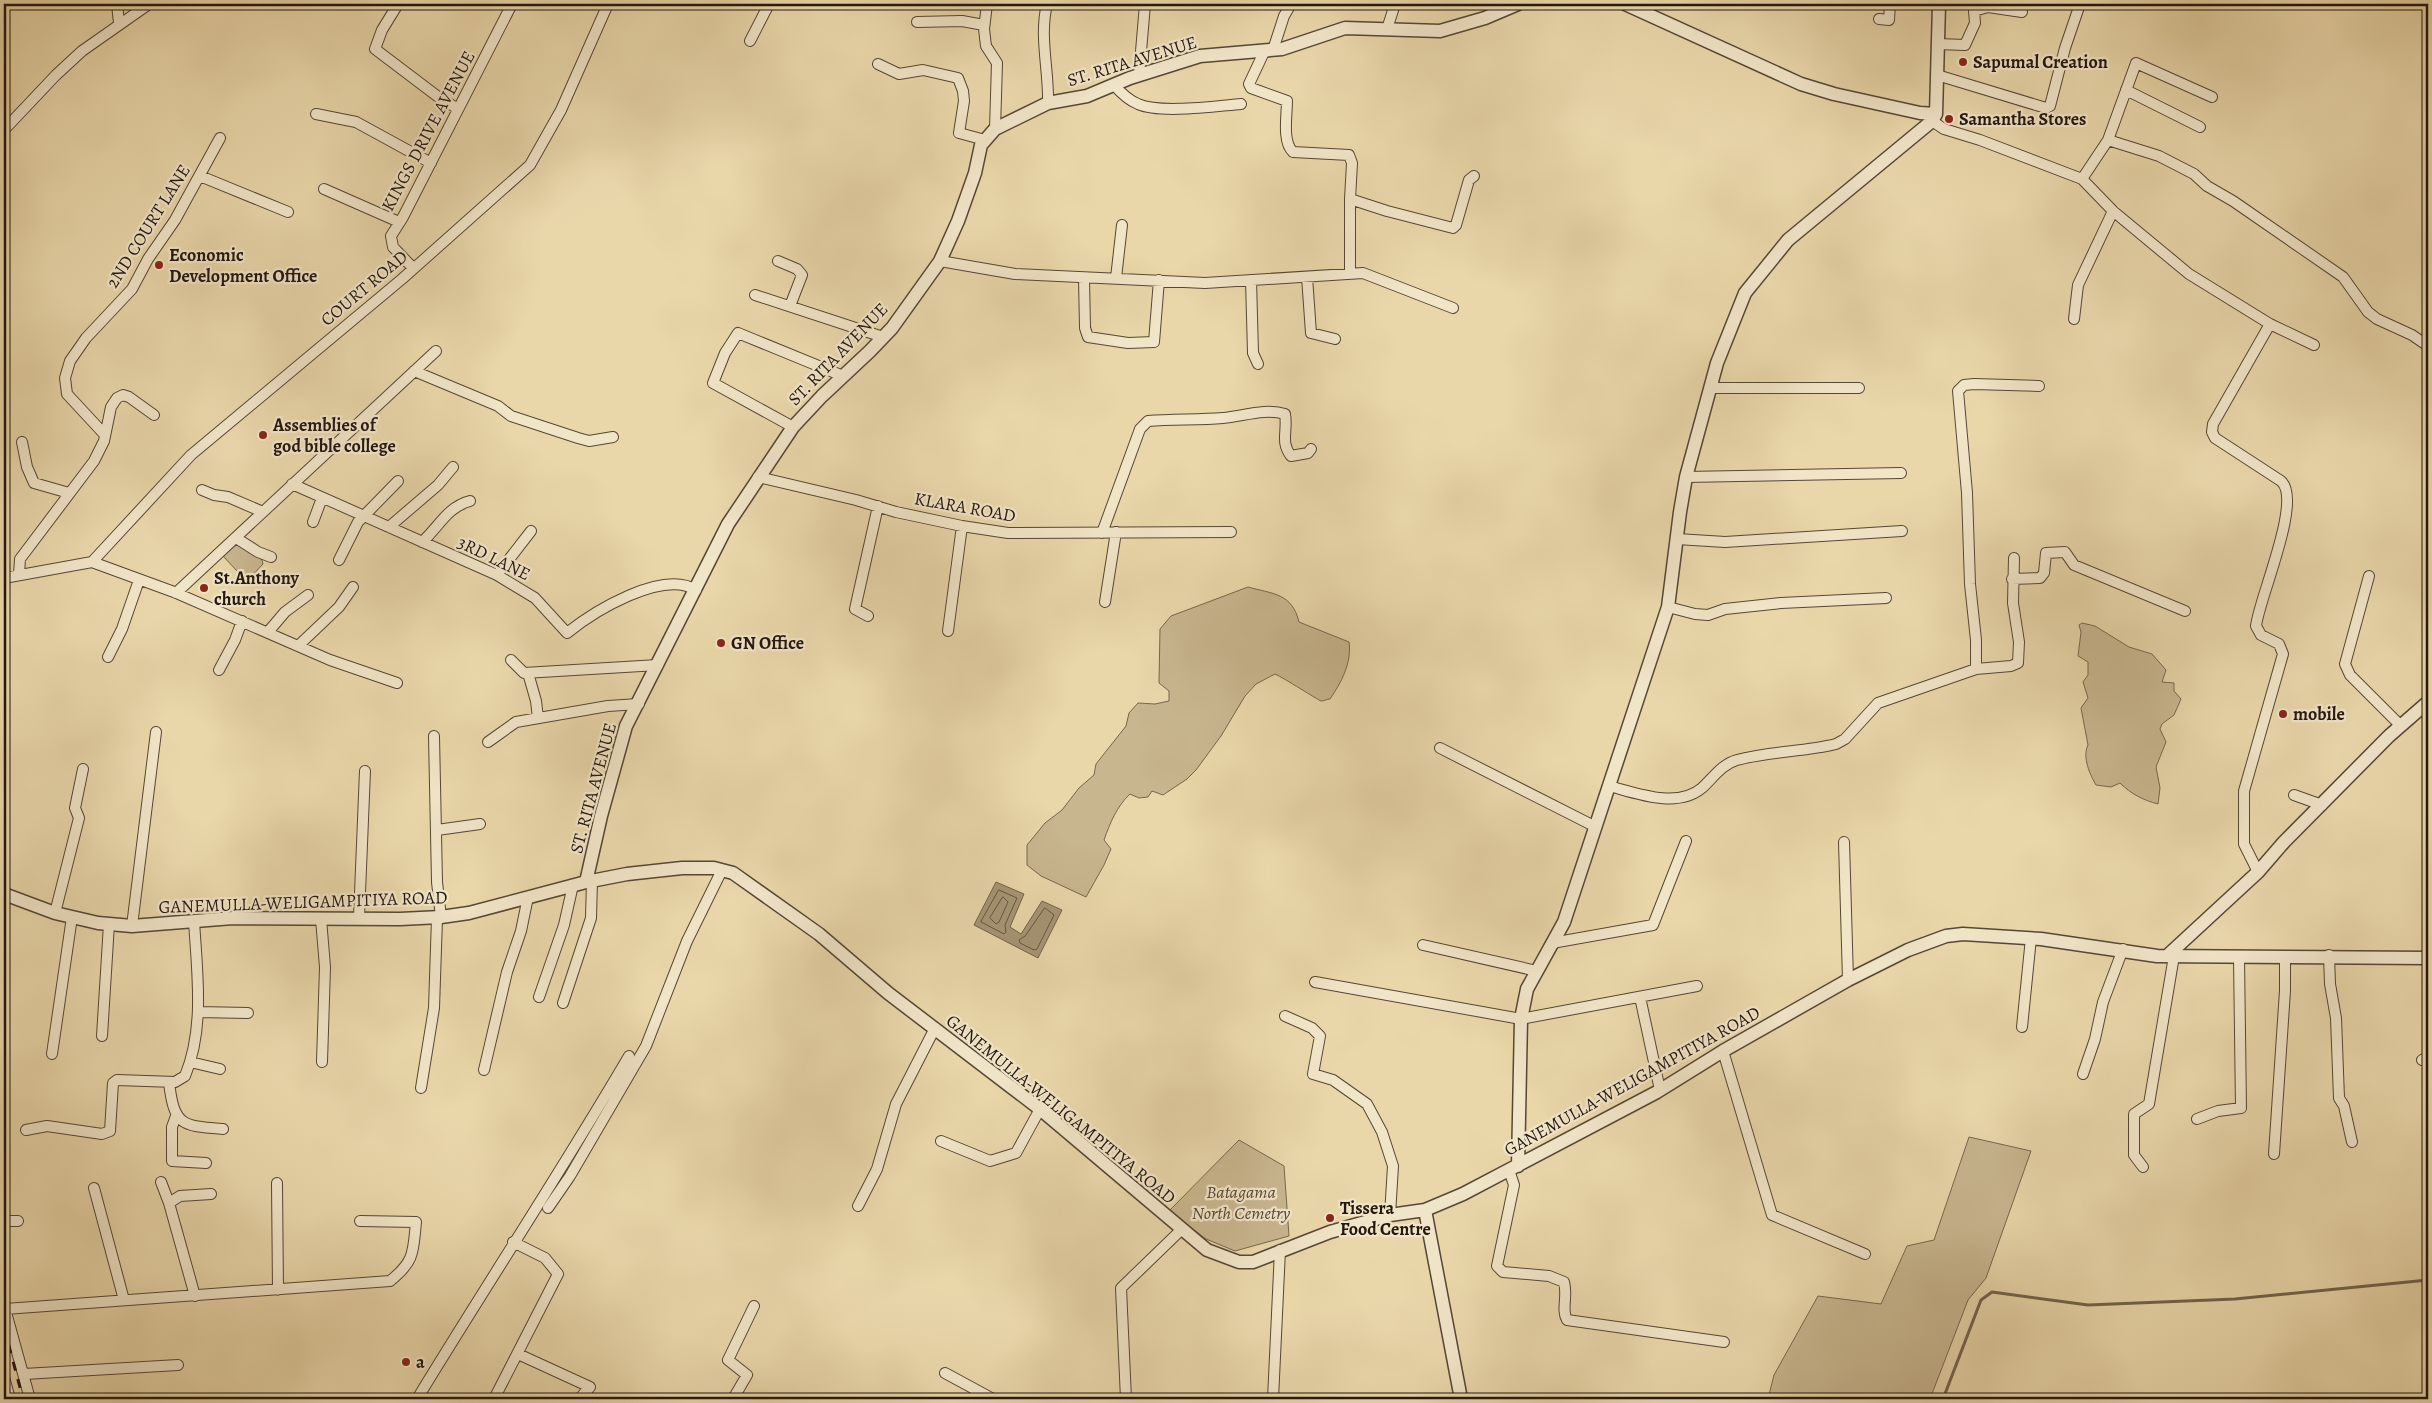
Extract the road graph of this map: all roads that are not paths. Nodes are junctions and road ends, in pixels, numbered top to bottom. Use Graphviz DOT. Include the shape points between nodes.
graph roads {
  1 [pos="117,4"];
  2 [pos="149,4"];
  3 [pos="398,4"];
  4 [pos="512,4"];
  5 [pos="608,4"];
  6 [pos="769,4"];
  7 [pos="987,4"];
  8 [pos="1047,4"];
  9 [pos="1145,4"];
  10 [pos="1291,4"];
  11 [pos="1395,4"];
  12 [pos="1518,4"];
  13 [pos="1625,4"];
  14 [pos="1890,4"];
  15 [pos="1939,4"];
  16 [pos="2080,4"];
  17 [pos="2022,12"];
  18 [pos="1879,19"];
  19 [pos="917,22"];
  20 [pos="119,23"];
  21 [pos="984,25"];
  22 [pos="1386,29"];
  23 [pos="750,42"];
  24 [pos="1938,44"];
  25 [pos="1269,50"];
  26 [pos="878,64"];
  27 [pos="1937,75"];
  28 [pos="1139,76"];
  29 [pos="1114,85"];
  30 [pos="2126,90"];
  31 [pos="2212,96"];
  32 [pos="1048,103"];
  33 [pos="1241,104"];
  34 [pos="458,109"];
  35 [pos="316,114"];
  36 [pos="1934,117"];
  37 [pos="2200,127"];
  38 [pos="4,129"];
  39 [pos="995,129"];
  40 [pos="220,138"];
  41 [pos="985,140"];
  42 [pos="2108,140"];
  43 [pos="431,163"];
  44 [pos="200,176"];
  45 [pos="1474,176"];
  46 [pos="2082,179"];
  47 [pos="324,190"];
  48 [pos="1350,199"];
  49 [pos="2113,211"];
  50 [pos="288,212"];
  51 [pos="399,222"];
  52 [pos="1122,225"];
  53 [pos="778,261"];
  54 [pos="940,261"];
  55 [pos="413,268"];
  56 [pos="1350,274"];
  57 [pos="1307,277"];
  58 [pos="1116,278"];
  59 [pos="1084,279"];
  60 [pos="1159,280"];
  61 [pos="1252,280"];
  62 [pos="756,295"];
  63 [pos="790,306"];
  64 [pos="1453,308"];
  65 [pos="2074,319"];
  66 [pos="2270,324"];
  67 [pos="884,337"];
  68 [pos="1335,339"];
  69 [pos="2314,345"];
  70 [pos="2428,346"];
  71 [pos="436,351"];
  72 [pos="1258,364"];
  73 [pos="414,372"];
  74 [pos="843,376"];
  75 [pos="2039,386"];
  76 [pos="1711,388"];
  77 [pos="1859,388"];
  78 [pos="154,415"];
  79 [pos="793,427"];
  80 [pos="105,435"];
  81 [pos="613,438"];
  82 [pos="22,442"];
  83 [pos="1311,449"];
  84 [pos="453,467"];
  85 [pos="1901,473"];
  86 [pos="758,477"];
  87 [pos="1686,477"];
  88 [pos="398,481"];
  89 [pos="292,484"];
  90 [pos="202,490"];
  91 [pos="69,493"];
  92 [pos="322,498"];
  93 [pos="470,501"];
  94 [pos="878,506"];
  95 [pos="263,512"];
  96 [pos="365,516"];
  97 [pos="313,522"];
  98 [pos="962,526"];
  99 [pos="389,527"];
  100 [pos="1902,530"];
  101 [pos="530,531"];
  102 [pos="1116,532"];
  103 [pos="1231,532"];
  104 [pos="1102,533"];
  105 [pos="236,538"];
  106 [pos="1677,539"];
  107 [pos="422,542"];
  108 [pos="270,557"];
  109 [pos="2014,558"];
  110 [pos="339,560"];
  111 [pos="92,562"];
  112 [pos="19,574"];
  113 [pos="497,575"];
  114 [pos="2369,576"];
  115 [pos="4,578"];
  116 [pos="2012,579"];
  117 [pos="139,580"];
  118 [pos="353,587"];
  119 [pos="696,590"];
  120 [pos="176,592"];
  121 [pos="308,595"];
  122 [pos="1886,598"];
  123 [pos="1105,602"];
  124 [pos="1668,607"];
  125 [pos="2185,611"];
  126 [pos="868,616"];
  127 [pos="242,621"];
  128 [pos="948,630"];
  129 [pos="268,632"];
  130 [pos="298,646"];
  131 [pos="108,657"];
  132 [pos="511,660"];
  133 [pos="658,665"];
  134 [pos="1976,669"];
  135 [pos="219,670"];
  136 [pos="528,673"];
  137 [pos="398,683"];
  138 [pos="2428,702"];
  139 [pos="639,704"];
  140 [pos="538,718"];
  141 [pos="2401,726"];
  142 [pos="156,732"];
  143 [pos="434,736"];
  144 [pos="488,742"];
  145 [pos="1440,748"];
  146 [pos="83,769"];
  147 [pos="364,771"];
  148 [pos="1609,786"];
  149 [pos="2294,795"];
  150 [pos="2322,805"];
  151 [pos="480,824"];
  152 [pos="1596,827"];
  153 [pos="437,830"];
  154 [pos="1686,841"];
  155 [pos="1844,842"];
  156 [pos="722,870"];
  157 [pos="2258,872"];
  158 [pos="589,882"];
  159 [pos="573,885"];
  160 [pos="4,894"];
  161 [pos="528,897"];
  162 [pos="55,913"];
  163 [pos="72,917"];
  164 [pos="359,917"];
  165 [pos="439,917"];
  166 [pos="321,919"];
  167 [pos="194,921"];
  168 [pos="109,924"];
  169 [pos="132,926"];
  170 [pos="2031,938"];
  171 [pos="1552,944"];
  172 [pos="1423,945"];
  173 [pos="2122,950"];
  174 [pos="2329,955"];
  175 [pos="2170,956"];
  176 [pos="2239,957"];
  177 [pos="2284,958"];
  178 [pos="2428,958"];
  179 [pos="1537,971"];
  180 [pos="1848,980"];
  181 [pos="1315,982"];
  182 [pos="1697,986"];
  183 [pos="540,997"];
  184 [pos="1640,997"];
  185 [pos="563,1003"];
  186 [pos="198,1012"];
  187 [pos="248,1013"];
  188 [pos="1285,1016"];
  189 [pos="1521,1019"];
  190 [pos="2022,1027"];
  191 [pos="935,1028"];
  192 [pos="102,1036"];
  193 [pos="1723,1050"];
  194 [pos="52,1054"];
  195 [pos="629,1056"];
  196 [pos="190,1062"];
  197 [pos="322,1062"];
  198 [pos="220,1069"];
  199 [pos="484,1070"];
  200 [pos="2083,1074"];
  201 [pos="169,1082"];
  202 [pos="421,1088"];
  203 [pos="1660,1090"];
  204 [pos="1040,1109"];
  205 [pos="176,1116"];
  206 [pos="2196,1119"];
  207 [pos="222,1129"];
  208 [pos="26,1130"];
  209 [pos="942,1141"];
  210 [pos="2352,1142"];
  211 [pos="2274,1154"];
  212 [pos="206,1163"];
  213 [pos="2143,1167"];
  214 [pos="1514,1168"];
  215 [pos="161,1182"];
  216 [pos="277,1183"];
  217 [pos="94,1188"];
  218 [pos="211,1194"];
  219 [pos="169,1203"];
  220 [pos="858,1206"];
  221 [pos="548,1208"];
  222 [pos="1424,1210"];
  223 [pos="1390,1215"];
  224 [pos="4,1221"];
  225 [pos="18,1221"];
  226 [pos="360,1222"];
  227 [pos="1181,1230"];
  228 [pos="513,1242"];
  229 [pos="1280,1250"];
  230 [pos="1866,1254"];
  231 [pos="278,1290"];
  232 [pos="195,1296"];
  233 [pos="124,1300"];
  234 [pos="754,1306"];
  235 [pos="4,1307"];
  236 [pos="1724,1342"];
  237 [pos="518,1354"];
  238 [pos="178,1365"];
  239 [pos="945,1373"];
  240 [pos="24,1374"];
  241 [pos="4,1377"];
  242 [pos="10,1399"];
  243 [pos="30,1399"];
  244 [pos="417,1399"];
  245 [pos="494,1399"];
  246 [pos="579,1399"];
  247 [pos="733,1399"];
  248 [pos="993,1399"];
  249 [pos="1126,1399"];
  250 [pos="1273,1399"];
  251 [pos="1461,1399"];
  1 -- 20 [label="street"];
  2 -- 20 [label="street"];
  3 -- 34 [label="street" via="374,49"];
  4 -- 34 [label="street, KINGS DRIVE AVENUE"];
  5 -- 55 [label="street, COURT ROAD" via="561,110 530,165"];
  6 -- 23 [label="street"];
  7 -- 21 [label="street"];
  8 -- 32 [label="street" via="1043,19 1043,51 1049,86"];
  9 -- 28 [label="street"];
  10 -- 25 [label="street"];
  11 -- 22 [label="street"];
  12 -- 22 [label="street, ST. RITA AVENUE" via="1440,31"];
  13 -- 36 [label="street" via="1801,84"];
  14 -- 18 [label="street" via="1889,20"];
  15 -- 24 [label="street"];
  16 -- 27 [label="street" via="2050,106 2041,107"];
  17 -- 24 [label="street" via="1988,8 1974,11 1975,23 1965,45"];
  19 -- 21 [label="street" via="962,21"];
  20 -- 38 [label="street" via="56,75"];
  21 -- 39 [label="street" via="986,46 997,62"];
  22 -- 25 [label="street, ST. RITA AVENUE" via="1345,28"];
  24 -- 27 [label="street"];
  25 -- 28 [label="street, ST. RITA AVENUE" via="1200,56"];
  25 -- 48 [label="street" via="1253,74 1249,84 1251,88 1287,101 1286,139 1288,148 1293,152 1350,155"];
  26 -- 41 [label="street" via="899,74 923,70 956,76 963,91 959,133"];
  27 -- 36 [label="street"];
  28 -- 29 [label="street, ST. RITA AVENUE"];
  29 -- 32 [label="street, ST. RITA AVENUE" via="1087,96"];
  29 -- 33 [label="street" via="1132,101 1153,107"];
  30 -- 31 [label="street" via="2136,63"];
  30 -- 37 [label="street"];
  30 -- 42 [label="street"];
  32 -- 39 [label="street, ST. RITA AVENUE"];
  34 -- 43 [label="street, KINGS DRIVE AVENUE"];
  35 -- 43 [label="street" via="356,122"];
  36 -- 46 [label="street" via="1944,129"];
  36 -- 76 [label="street" via="1788,240 1766,266 1744,293"];
  39 -- 41 [label="street, ST. RITA AVENUE"];
  40 -- 44 [label="street, 2ND COURT LANE"];
  41 -- 54 [label="street, ST. RITA AVENUE" via="958,221"];
  42 -- 46 [label="street"];
  42 -- 70 [label="street" via="2159,156 2194,174 2207,186 2343,276 2368,312 2377,319"];
  43 -- 51 [label="street, KINGS DRIVE AVENUE"];
  44 -- 50 [label="street"];
  44 -- 80 [label="street, 2ND COURT LANE" via="132,289 86,338 70,361 65,378 67,394"];
  45 -- 48 [label="street" via="1469,180 1453,228"];
  46 -- 49 [label="street"];
  47 -- 51 [label="street"];
  48 -- 56 [label="street"];
  49 -- 65 [label="street" via="2078,286"];
  49 -- 66 [label="street" via="2189,274"];
  51 -- 55 [label="street, KINGS DRIVE AVENUE" via="391,236 393,247"];
  52 -- 58 [label="street"];
  53 -- 63 [label="street" via="797,269 802,275"];
  54 -- 59 [label="street" via="1015,274"];
  54 -- 67 [label="street, ST. RITA AVENUE"];
  55 -- 111 [label="street, COURT ROAD" via="191,455"];
  56 -- 57 [label="street"];
  56 -- 64 [label="street" via="1363,273"];
  57 -- 61 [label="street"];
  57 -- 68 [label="street" via="1311,333"];
  58 -- 59 [label="street"];
  58 -- 60 [label="street"];
  59 -- 60 [label="street" via="1088,337 1128,343 1154,342"];
  60 -- 61 [label="street" via="1205,283"];
  61 -- 72 [label="street" via="1253,353"];
  62 -- 63 [label="street"];
  63 -- 67 [label="street"];
  66 -- 69 [label="street"];
  66 -- 157 [label="street" via="2212,430 2215,438 2284,484 2288,495 2282,534 2256,626 2260,635 2279,644 2283,654 2244,791 2244,844"];
  67 -- 74 [label="street, ST. RITA AVENUE"];
  71 -- 73 [label="street"];
  73 -- 81 [label="street" via="498,406 511,416 589,441"];
  73 -- 89 [label="street"];
  74 -- 79 [label="street, ST. RITA AVENUE"];
  74 -- 79 [label="street" via="738,333 721,361 713,383"];
  75 -- 134 [label="street" via="1974,384 1964,385 1958,391"];
  76 -- 77 [label="street"];
  76 -- 87 [label="street"];
  78 -- 80 [label="street" via="129,397 117,398"];
  79 -- 86 [label="street, ST. RITA AVENUE"];
  80 -- 91 [label="street" via="94,461"];
  82 -- 91 [label="street" via="34,483"];
  83 -- 104 [label="street" via="1308,453 1292,456 1284,441 1285,414 1279,412 1148,421 1140,429"];
  84 -- 99 [label="street" via="438,485"];
  85 -- 87 [label="street"];
  86 -- 94 [label="street, KLARA ROAD"];
  86 -- 119 [label="street, ST. RITA AVENUE" via="728,524"];
  87 -- 106 [label="street"];
  88 -- 96 [label="street"];
  89 -- 92 [label="street, 3RD LANE"];
  89 -- 95 [label="street"];
  90 -- 95 [label="street"];
  91 -- 112 [label="street" via="20,559"];
  92 -- 96 [label="street, 3RD LANE"];
  92 -- 97 [label="street"];
  93 -- 107 [label="street" via="458,504 448,512"];
  94 -- 98 [label="street, KLARA ROAD"];
  94 -- 126 [label="street" via="855,610"];
  95 -- 105 [label="street"];
  96 -- 99 [label="street, 3RD LANE"];
  96 -- 110 [label="street" via="358,522"];
  98 -- 104 [label="street, KLARA ROAD" via="1008,533"];
  98 -- 128 [label="street"];
  99 -- 107 [label="street, 3RD LANE"];
  100 -- 106 [label="street" via="1725,542"];
  101 -- 113 [label="street"];
  102 -- 103 [label="street, KLARA ROAD"];
  102 -- 104 [label="street, KLARA ROAD"];
  102 -- 123 [label="street"];
  105 -- 108 [label="street"];
  105 -- 120 [label="street"];
  106 -- 124 [label="street"];
  107 -- 113 [label="street, 3RD LANE"];
  109 -- 116 [label="street"];
  111 -- 112 [label="street"];
  111 -- 117 [label="street"];
  112 -- 115 [label="street"];
  113 -- 119 [label="street, 3RD LANE" via="535,598 567,633 594,613 651,588 682,585"];
  114 -- 141 [label="street" via="2344,664 2350,675"];
  116 -- 125 [label="street" via="2040,578 2044,573 2046,553 2065,552 2074,565"];
  116 -- 134 [label="street" via="2018,663"];
  117 -- 120 [label="street"];
  117 -- 131 [label="street" via="122,629"];
  118 -- 130 [label="street" via="339,607"];
  119 -- 133 [label="street, ST. RITA AVENUE"];
  120 -- 127 [label="street"];
  121 -- 129 [label="street" via="285,612"];
  122 -- 124 [label="street" via="1781,603 1725,609 1708,615"];
  124 -- 148 [label="street"];
  127 -- 129 [label="street"];
  127 -- 135 [label="street"];
  129 -- 130 [label="street"];
  130 -- 137 [label="street"];
  132 -- 136 [label="street"];
  133 -- 136 [label="street"];
  133 -- 139 [label="street, ST. RITA AVENUE"];
  134 -- 148 [label="street" via="1878,703 1845,739 1836,744 1729,763 1689,796 1660,798"];
  136 -- 140 [label="street"];
  138 -- 141 [label="street"];
  139 -- 140 [label="street"];
  139 -- 158 [label="street, ST. RITA AVENUE" via="626,726 601,816"];
  140 -- 144 [label="street" via="516,722"];
  141 -- 150 [label="street"];
  142 -- 169 [label="street"];
  143 -- 153 [label="street"];
  145 -- 152 [label="street"];
  146 -- 162 [label="street" via="75,808 79,818"];
  147 -- 164 [label="street"];
  148 -- 152 [label="street"];
  149 -- 150 [label="street"];
  150 -- 157 [label="street"];
  151 -- 153 [label="street"];
  152 -- 171 [label="street" via="1564,922"];
  153 -- 165 [label="street"];
  154 -- 171 [label="street" via="1653,925"];
  155 -- 180 [label="street"];
  156 -- 158 [label="street, GANEMULLA-WELIGAMPITIYA ROAD" via="682,868"];
  156 -- 191 [label="street, GANEMULLA-WELIGAMPITIYA ROAD" via="733,873 819,934"];
  156 -- 221 [label="street" via="687,941 646,1046"];
  157 -- 175 [label="street"];
  158 -- 159 [label="street, GANEMULLA-WELIGAMPITIYA ROAD"];
  158 -- 185 [label="street" via="591,918"];
  159 -- 161 [label="street, GANEMULLA-WELIGAMPITIYA ROAD"];
  159 -- 183 [label="street" via="564,925"];
  160 -- 162 [label="street, GANEMULLA-WELIGAMPITIYA ROAD"];
  161 -- 165 [label="street, GANEMULLA-WELIGAMPITIYA ROAD" via="469,913"];
  161 -- 199 [label="street"];
  162 -- 163 [label="street, GANEMULLA-WELIGAMPITIYA ROAD"];
  163 -- 168 [label="street, GANEMULLA-WELIGAMPITIYA ROAD"];
  163 -- 194 [label="street"];
  164 -- 165 [label="street, GANEMULLA-WELIGAMPITIYA ROAD"];
  164 -- 166 [label="street, GANEMULLA-WELIGAMPITIYA ROAD"];
  165 -- 202 [label="street" via="434,1008"];
  166 -- 167 [label="street, GANEMULLA-WELIGAMPITIYA ROAD"];
  166 -- 197 [label="street" via="325,967"];
  167 -- 169 [label="street, GANEMULLA-WELIGAMPITIYA ROAD"];
  167 -- 186 [label="street"];
  168 -- 169 [label="street, GANEMULLA-WELIGAMPITIYA ROAD"];
  168 -- 192 [label="street"];
  170 -- 173 [label="street, GANEMULLA-WELIGAMPITIYA ROAD"];
  170 -- 180 [label="street, GANEMULLA-WELIGAMPITIYA ROAD" via="1946,936 1908,950"];
  170 -- 190 [label="street"];
  171 -- 179 [label="street"];
  172 -- 179 [label="street"];
  173 -- 175 [label="street, GANEMULLA-WELIGAMPITIYA ROAD"];
  173 -- 200 [label="street" via="2103,1002"];
  174 -- 177 [label="street, GANEMULLA-WELIGAMPITIYA ROAD"];
  174 -- 178 [label="street, GANEMULLA-WELIGAMPITIYA ROAD"];
  174 -- 210 [label="street" via="2336,1018 2339,1098 2344,1106"];
  175 -- 176 [label="street, GANEMULLA-WELIGAMPITIYA ROAD"];
  175 -- 213 [label="street" via="2149,1104 2134,1114 2134,1155"];
  176 -- 177 [label="street, GANEMULLA-WELIGAMPITIYA ROAD"];
  176 -- 206 [label="street" via="2241,1108"];
  177 -- 211 [label="street" via="2285,991"];
  179 -- 189 [label="street" via="1527,989"];
  180 -- 193 [label="street, GANEMULLA-WELIGAMPITIYA ROAD"];
  181 -- 189 [label="street"];
  182 -- 184 [label="street"];
  184 -- 189 [label="street"];
  184 -- 203 [label="street"];
  186 -- 187 [label="street"];
  186 -- 196 [label="street"];
  188 -- 223 [label="street" via="1312,1028 1320,1036 1313,1074 1332,1080 1367,1104 1382,1132 1393,1166"];
  189 -- 214 [label="street"];
  191 -- 204 [label="street, GANEMULLA-WELIGAMPITIYA ROAD"];
  191 -- 220 [label="street" via="896,1104 877,1169"];
  193 -- 203 [label="street, GANEMULLA-WELIGAMPITIYA ROAD"];
  193 -- 230 [label="street" via="1772,1216"];
  195 -- 228 [label="street" via="563,1168"];
  196 -- 198 [label="street"];
  196 -- 201 [label="street" via="185,1076"];
  201 -- 205 [label="street"];
  201 -- 208 [label="street" via="117,1080 113,1083 110,1131 102,1134 55,1126"];
  203 -- 214 [label="street, GANEMULLA-WELIGAMPITIYA ROAD"];
  204 -- 209 [label="street" via="1016,1154 990,1160"];
  204 -- 227 [label="street, GANEMULLA-WELIGAMPITIYA ROAD" via="1127,1180"];
  205 -- 207 [label="street" via="183,1123"];
  205 -- 212 [label="street" via="172,1127 172,1161"];
  214 -- 222 [label="street, GANEMULLA-WELIGAMPITIYA ROAD"];
  214 -- 236 [label="street" via="1514,1185 1497,1266 1503,1272 1549,1276 1564,1282 1567,1293 1564,1314 1567,1320"];
  215 -- 219 [label="street"];
  216 -- 231 [label="street"];
  217 -- 233 [label="street"];
  218 -- 219 [label="street" via="180,1196"];
  219 -- 232 [label="street"];
  222 -- 223 [label="street, GANEMULLA-WELIGAMPITIYA ROAD"];
  222 -- 251 [label="street"];
  223 -- 229 [label="street, GANEMULLA-WELIGAMPITIYA ROAD"];
  224 -- 225 [label="street"];
  226 -- 231 [label="street" via="416,1222 413,1254 401,1272 390,1281"];
  227 -- 229 [label="street, GANEMULLA-WELIGAMPITIYA ROAD" via="1207,1250 1239,1262 1253,1262"];
  227 -- 249 [label="street" via="1121,1288"];
  228 -- 237 [label="street" via="545,1258 558,1274"];
  228 -- 244 [label="street"];
  229 -- 250 [label="street"];
  231 -- 232 [label="street"];
  232 -- 233 [label="street"];
  233 -- 235 [label="street"];
  234 -- 247 [label="street" via="728,1360 747,1375"];
  235 -- 240 [label="street"];
  237 -- 245 [label="street"];
  237 -- 246 [label="street" via="590,1387"];
  238 -- 240 [label="street"];
  239 -- 248 [label="street"];
  240 -- 243 [label="street"];
  241 -- 242 [label="street"];
}
